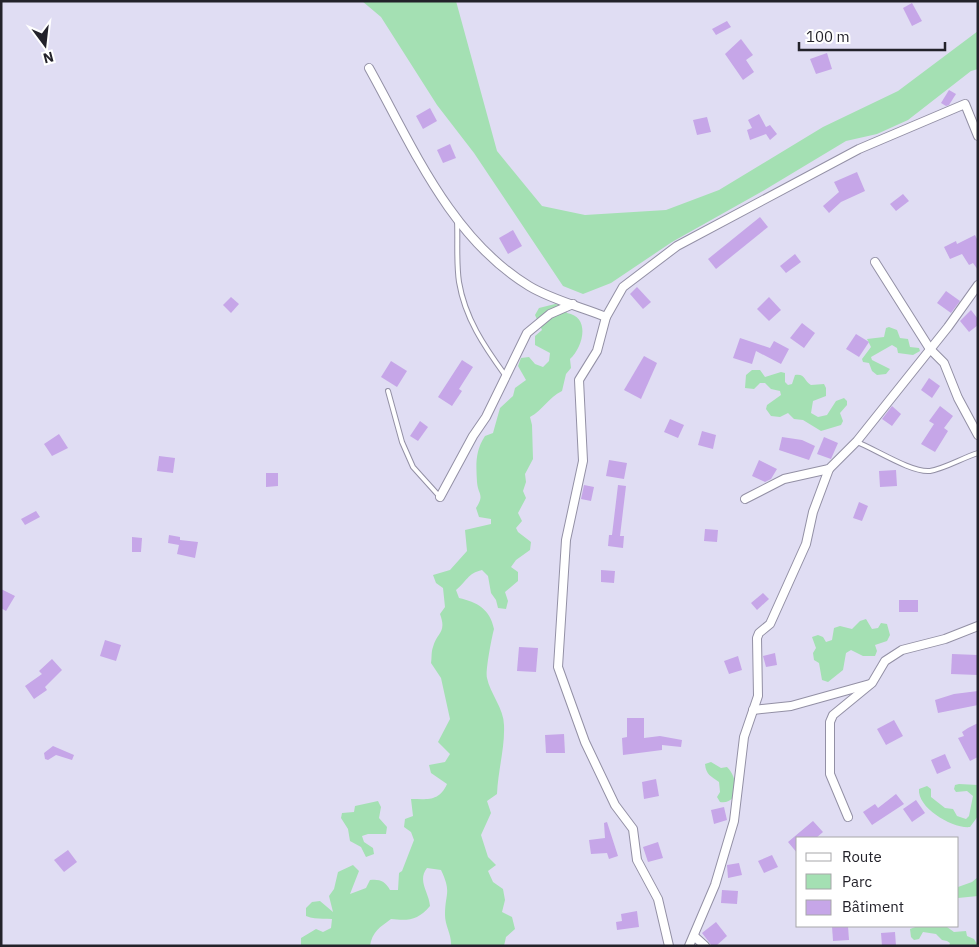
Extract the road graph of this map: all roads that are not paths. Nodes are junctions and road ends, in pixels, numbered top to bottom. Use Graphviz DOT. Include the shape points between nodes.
graph roads {
  1 [pos="369,68"];
  2 [pos="978,136"];
  3 [pos="457,220"];
  4 [pos="875,262"];
  5 [pos="978,285"];
  6 [pos="573,304"];
  7 [pos="606,317"];
  8 [pos="930,349"];
  9 [pos="505,375"];
  10 [pos="388,391"];
  11 [pos="978,435"];
  12 [pos="857,441"];
  13 [pos="978,453"];
  14 [pos="829,470"];
  15 [pos="440,498"];
  16 [pos="745,499"];
  17 [pos="978,626"];
  18 [pos="872,683"];
  19 [pos="754,710"];
  20 [pos="848,817"];
  21 [pos="694,936"];
  22 [pos="669,946"];
  23 [pos="689,946"];
  24 [pos="705,946"];
  1 -- 3 [label="street"];
  2 -- 7 [label="street" via="965,104 859,149 677,246 623,287"];
  3 -- 6 [label="street" via="490,258 530,287"];
  3 -- 9 [label="lane" via="459,282 468,314 479,339"];
  4 -- 8 [label="street"];
  5 -- 8 [label="street"];
  6 -- 7 [label="street"];
  6 -- 9 [label="street" via="550,314 527,333"];
  7 -- 22 [label="street" via="597,351 579,380 583,461 566,540 558,668 585,742 615,805 633,829 637,860 658,899"];
  8 -- 11 [label="street" via="944,363"];
  8 -- 12 [label="street"];
  9 -- 15 [label="street" via="486,417 472,436"];
  10 -- 15 [label="lane" via="402,442 413,467"];
  12 -- 13 [label="lane" via="917,470 929,471"];
  12 -- 14 [label="street"];
  14 -- 16 [label="street" via="784,479"];
  14 -- 19 [label="street" via="813,512 806,544 770,624 757,638 759,682"];
  17 -- 18 [label="street" via="902,650 885,661"];
  18 -- 19 [label="street" via="791,706"];
  18 -- 20 [label="street" via="833,715 830,722 830,774"];
  19 -- 21 [label="street" via="747,724 739,766 734,821 715,885"];
  21 -- 23 [label="street"];
  21 -- 24 [label="street"];
}
